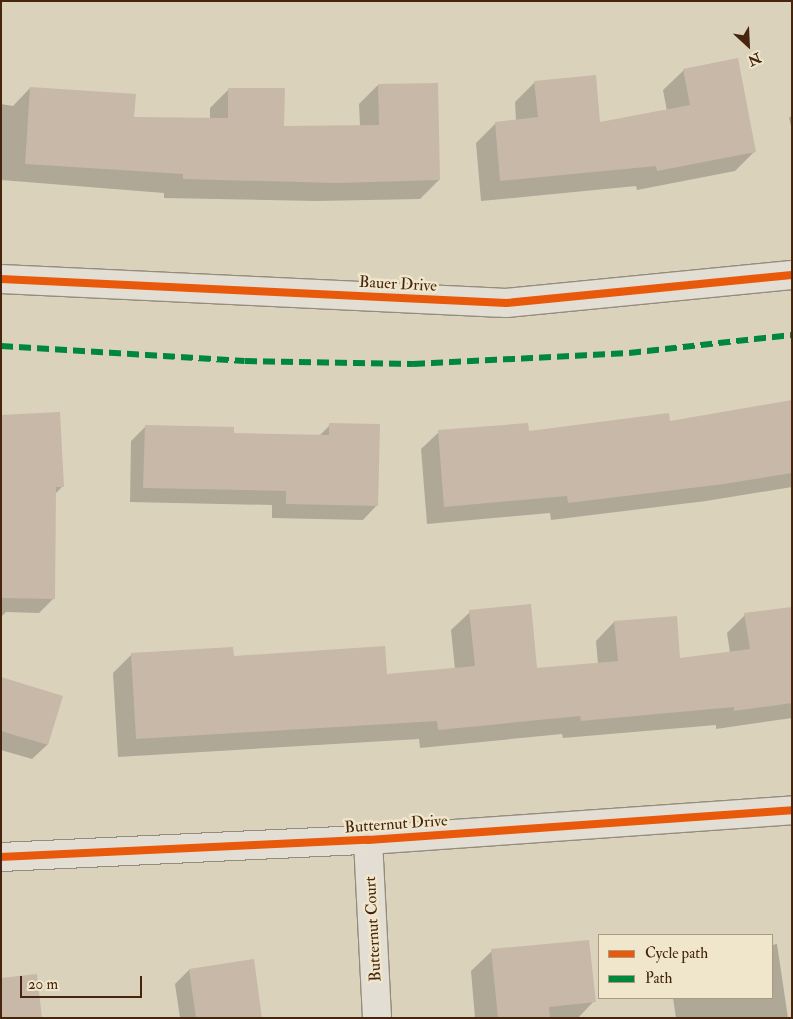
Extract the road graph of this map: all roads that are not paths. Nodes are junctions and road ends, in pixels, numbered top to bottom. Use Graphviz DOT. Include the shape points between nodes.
graph roads {
  1 [pos="792,275"];
  2 [pos="1,279"];
  3 [pos="792,810"];
  4 [pos="368,840"];
  5 [pos="1,857"];
  6 [pos="377,1018"];
  1 -- 2 [label="street, Bauer Drive" via="506,303"];
  3 -- 4 [label="street, Butternut Drive"];
  4 -- 5 [label="street, Butternut Drive"];
  4 -- 6 [label="street, Butternut Court"];
}
